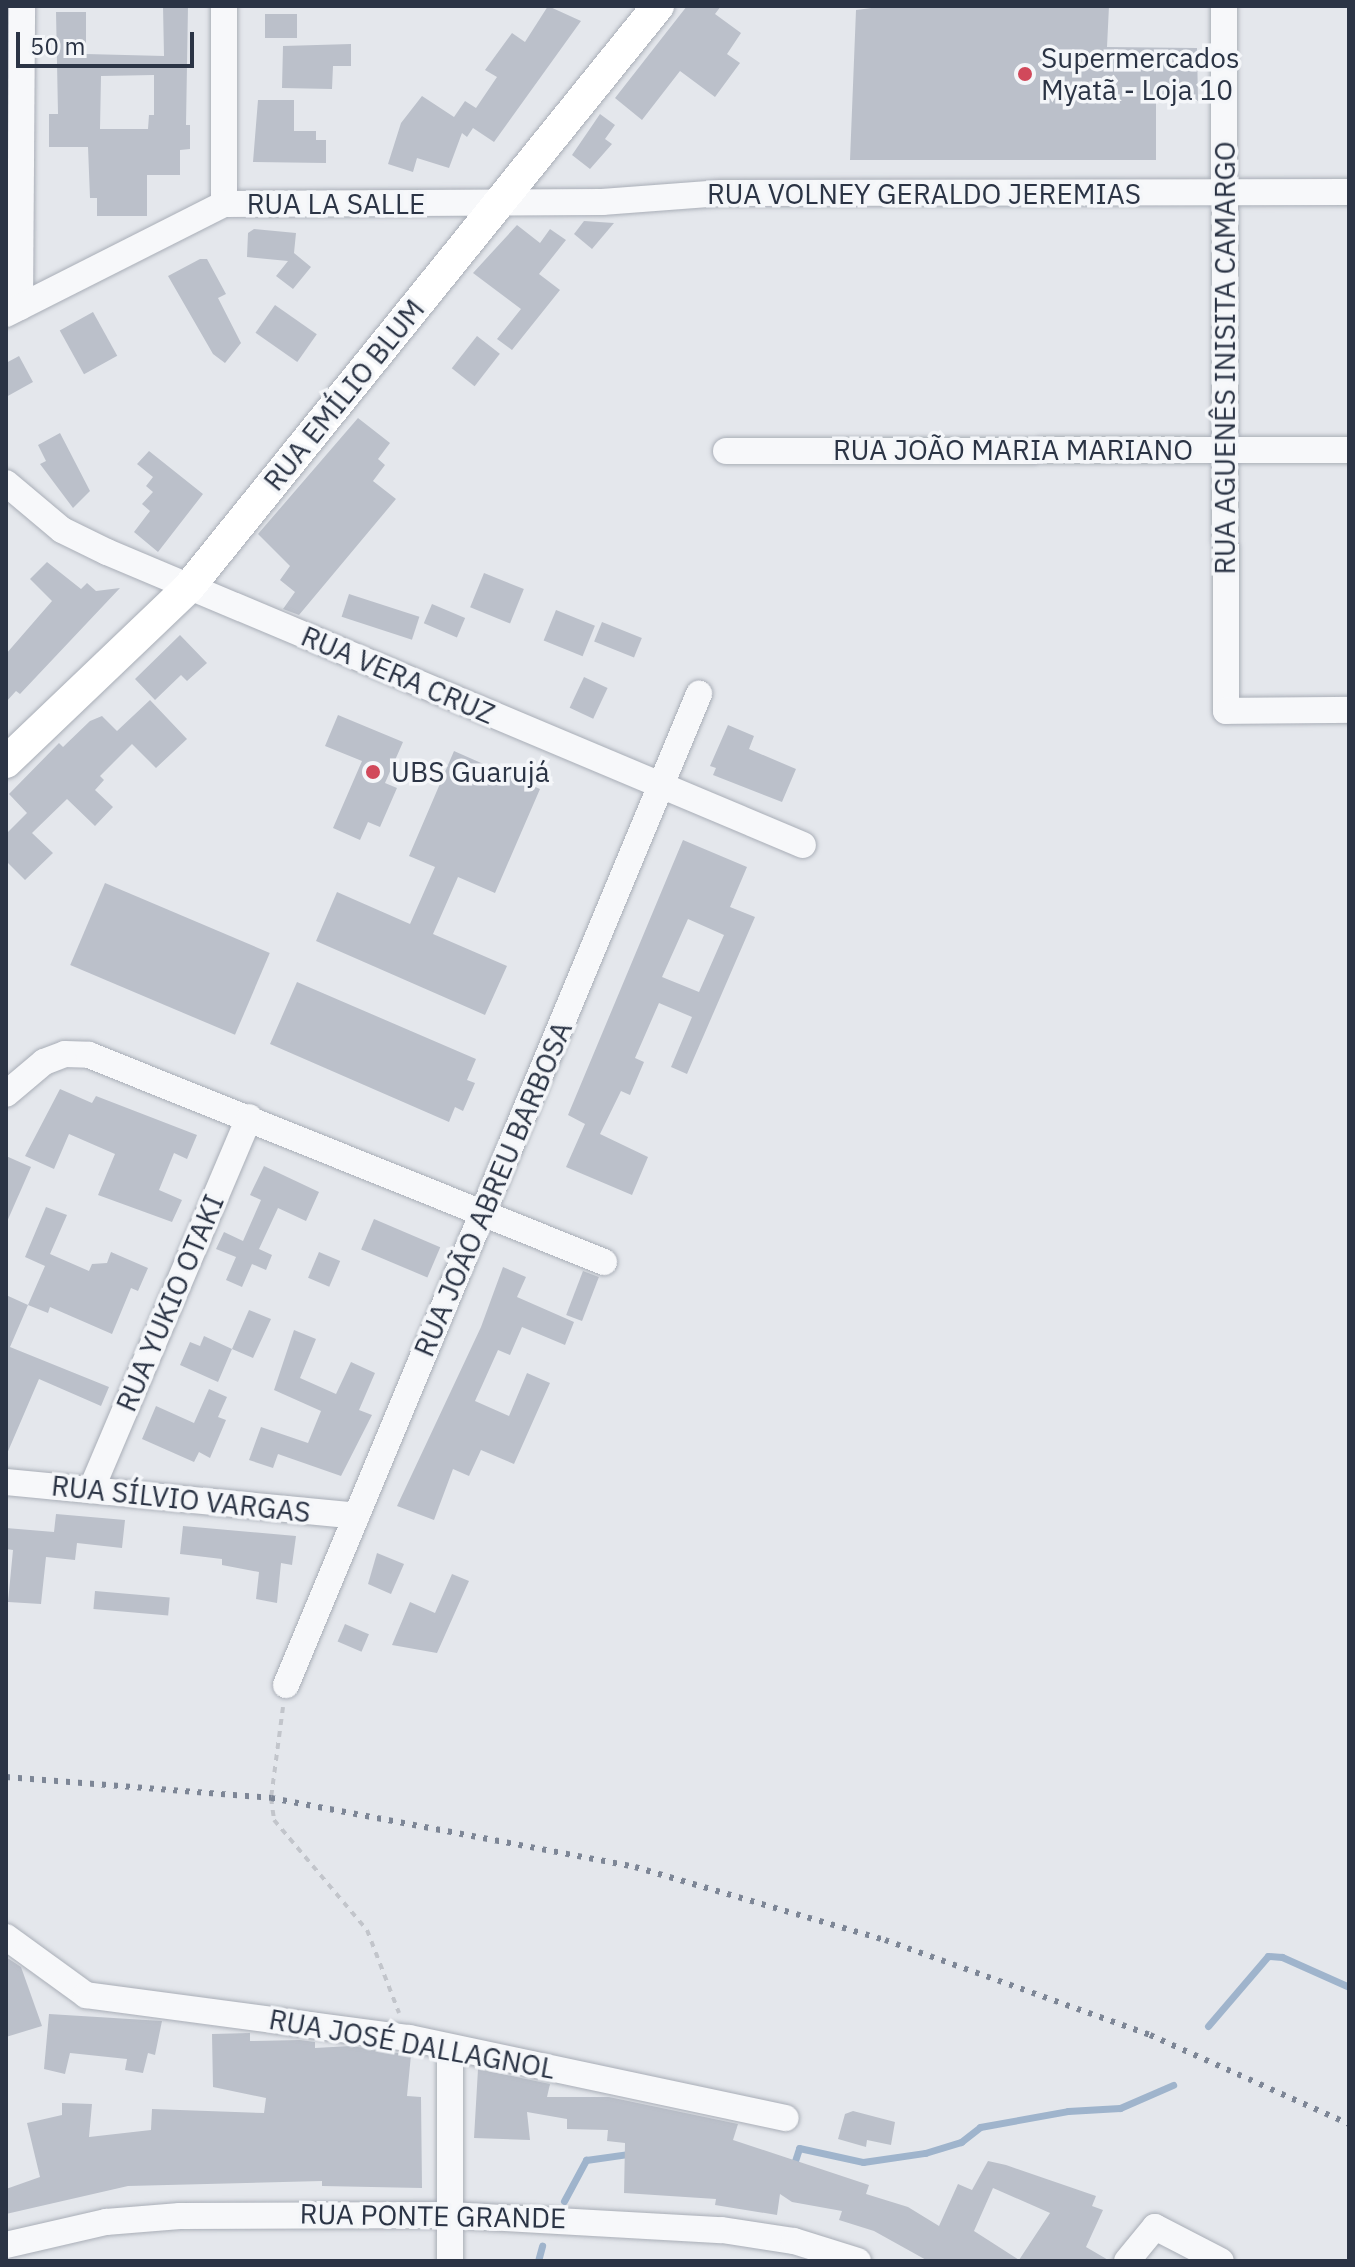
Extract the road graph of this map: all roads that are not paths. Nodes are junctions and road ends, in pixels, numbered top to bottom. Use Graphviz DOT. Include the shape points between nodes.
graph roads {
  1 [pos="22,6"];
  2 [pos="224,6"];
  3 [pos="658,6"];
  4 [pos="1224,6"];
  5 [pos="1224,192"];
  6 [pos="1349,192"];
  7 [pos="500,203"];
  8 [pos="224,204"];
  9 [pos="13,310"];
  10 [pos="1225,450"];
  11 [pos="1349,450"];
  12 [pos="726,451"];
  13 [pos="6,483"];
  14 [pos="189,587"];
  15 [pos="699,694"];
  16 [pos="1349,710"];
  17 [pos="6,762"];
  18 [pos="661,786"];
  19 [pos="803,845"];
  20 [pos="6,1094"];
  21 [pos="249,1117"];
  22 [pos="483,1213"];
  23 [pos="604,1262"];
  24 [pos="6,1482"];
  25 [pos="91,1490"];
  26 [pos="356,1516"];
  27 [pos="286,1685"];
  28 [pos="6,1937"];
  29 [pos="450,2048"];
  30 [pos="786,2118"];
  31 [pos="450,2215"];
  32 [pos="6,2245"];
  33 [pos="450,2261"];
  34 [pos="858,2261"];
  35 [pos="1127,2261"];
  36 [pos="1221,2261"];
  1 -- 9 [label="street"];
  2 -- 8 [label="street"];
  3 -- 7 [label="main road, RUA EMÍLIO BLUM"];
  4 -- 5 [label="street, RUA AGUENÊS INISITA CAMARGO"];
  5 -- 6 [label="street, RUA VOLNEY GERALDO JEREMIAS"];
  5 -- 7 [label="street, RUA VOLNEY GERALDO JEREMIAS" via="722,193"];
  5 -- 10 [label="street, RUA AGUENÊS INISITA CAMARGO"];
  7 -- 8 [label="street, RUA LA SALLE"];
  7 -- 14 [label="main road, RUA EMÍLIO BLUM"];
  8 -- 9 [label="street, RUA LA SALLE"];
  10 -- 11 [label="street, RUA JOÃO MARIA MARIANO"];
  10 -- 12 [label="street, RUA JOÃO MARIA MARIANO"];
  10 -- 16 [label="street, RUA AGUENÊS INISITA CAMARGO" via="1226,711"];
  13 -- 14 [label="street, RUA VERA CRUZ" via="62,530"];
  14 -- 17 [label="main road, RUA EMÍLIO BLUM"];
  14 -- 18 [label="street, RUA VERA CRUZ"];
  15 -- 18 [label="street, RUA JOÃO ABREU BARBOSA"];
  18 -- 19 [label="street, RUA VERA CRUZ"];
  18 -- 22 [label="street, RUA JOÃO ABREU BARBOSA"];
  20 -- 21 [label="street" via="44,1062 65,1054 89,1055"];
  21 -- 22 [label="street"];
  21 -- 25 [label="street, RUA YUKIO OTAKI"];
  22 -- 23 [label="street"];
  22 -- 26 [label="street, RUA JOÃO ABREU BARBOSA"];
  24 -- 25 [label="street, RUA SÍLVIO VARGAS"];
  25 -- 26 [label="street, RUA SÍLVIO VARGAS"];
  26 -- 27 [label="street, RUA JOÃO ABREU BARBOSA"];
  28 -- 29 [label="street, RUA JOSÉ DALLAGNOL" via="86,1995"];
  29 -- 30 [label="street, RUA JOSÉ DALLAGNOL"];
  29 -- 31 [label="street"];
  31 -- 32 [label="street, RUA PONTE GRANDE" via="180,2216 106,2222"];
  31 -- 33 [label="street"];
  31 -- 34 [label="street, RUA PONTE GRANDE" via="722,2230 794,2241"];
  35 -- 36 [label="street" via="1155,2227"];
}
